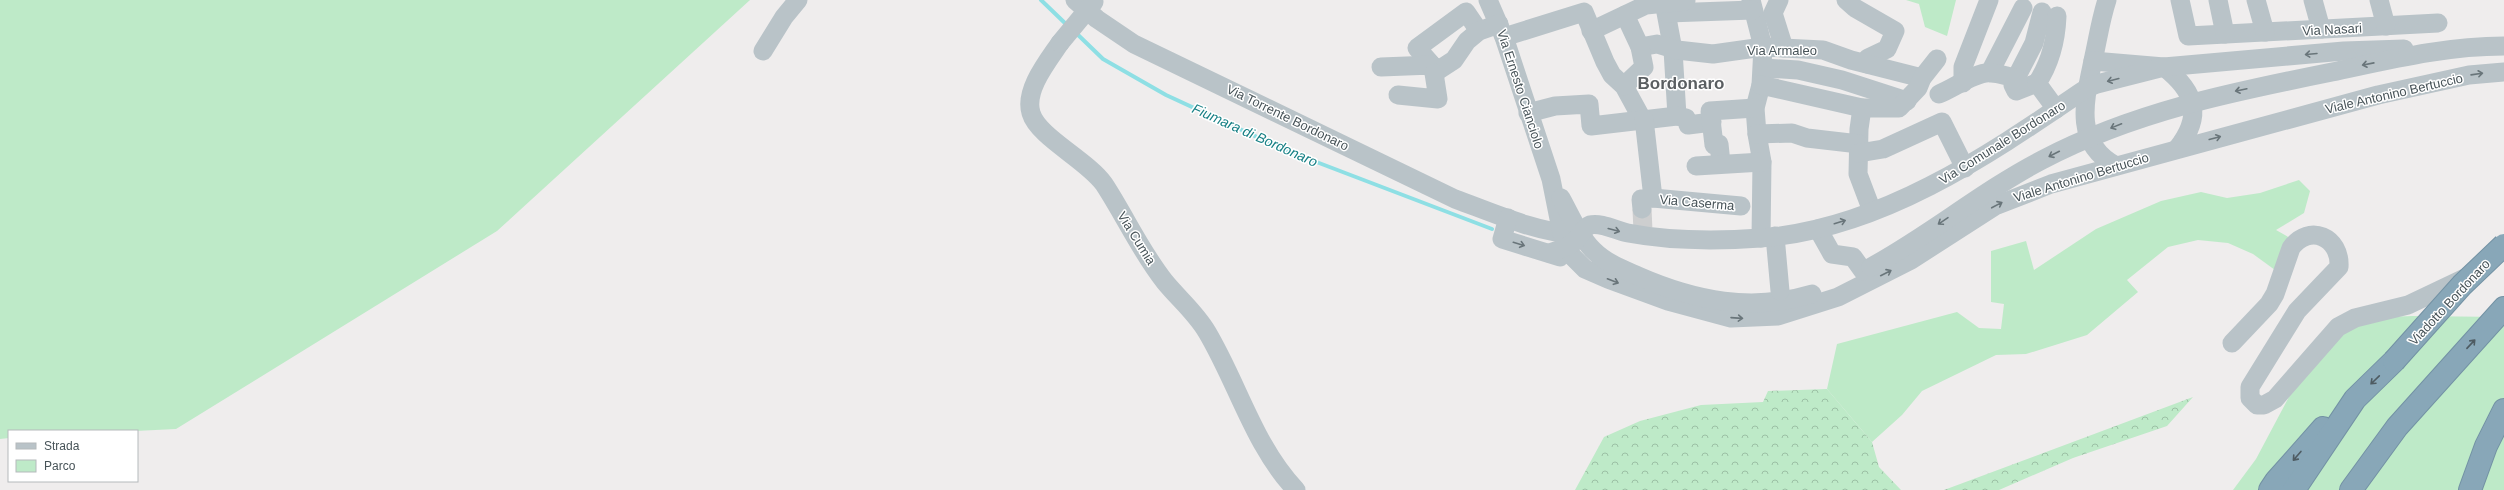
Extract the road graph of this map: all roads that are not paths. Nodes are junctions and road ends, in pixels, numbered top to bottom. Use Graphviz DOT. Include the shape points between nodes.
graph roads {
  1 [pos="798,0"];
  2 [pos="1076,0"];
  3 [pos="1488,0"];
  4 [pos="1779,0"];
  5 [pos="1846,0"];
  6 [pos="1988,0"];
  7 [pos="2107,0"];
  8 [pos="2180,0"];
  9 [pos="2218,0"];
  10 [pos="2256,0"];
  11 [pos="2313,0"];
  12 [pos="2379,0"];
  13 [pos="1095,1"];
  14 [pos="1686,1"];
  15 [pos="1659,5"];
  16 [pos="1752,5"];
  17 [pos="2023,8"];
  18 [pos="1625,15"];
  19 [pos="2438,23"];
  20 [pos="2386,26"];
  21 [pos="2321,29"];
  22 [pos="1502,30"];
  23 [pos="1478,31"];
  24 [pos="1591,31"];
  25 [pos="2265,32"];
  26 [pos="1436,34"];
  27 [pos="2225,34"];
  28 [pos="2504,46"];
  29 [pos="1640,47"];
  30 [pos="1763,47"];
  31 [pos="1784,48"];
  32 [pos="1673,50"];
  33 [pos="2433,50"];
  34 [pos="763,51"];
  35 [pos="1937,59"];
  36 [pos="1454,60"];
  37 [pos="2093,61"];
  38 [pos="1867,64"];
  39 [pos="1381,66"];
  40 [pos="2164,67"];
  41 [pos="1433,69"];
  42 [pos="1990,72"];
  43 [pos="2504,72"];
  44 [pos="1762,77"];
  45 [pos="1922,78"];
  46 [pos="2016,78"];
  47 [pos="1963,83"];
  48 [pos="2037,83"];
  49 [pos="1624,86"];
  50 [pos="2087,88"];
  51 [pos="1939,94"];
  52 [pos="1398,95"];
  53 [pos="1907,101"];
  54 [pos="2193,102"];
  55 [pos="1755,108"];
  56 [pos="1862,108"];
  57 [pos="2056,109"];
  58 [pos="1528,113"];
  59 [pos="1677,116"];
  60 [pos="1643,119"];
  61 [pos="1712,122"];
  62 [pos="1757,134"];
  63 [pos="2089,137"];
  64 [pos="1859,149"];
  65 [pos="2177,149"];
  66 [pos="1762,162"];
  67 [pos="1721,163"];
  68 [pos="1696,166"];
  69 [pos="2116,166"];
  70 [pos="1964,168"];
  71 [pos="1741,206"];
  72 [pos="1872,211"];
  73 [pos="1508,218"];
  74 [pos="1818,229"];
  75 [pos="1768,237"];
  76 [pos="1570,238"];
  77 [pos="2504,245"];
  78 [pos="1549,253"];
  79 [pos="2504,258"];
  80 [pos="1578,263"];
  81 [pos="1863,271"];
  82 [pos="1780,292"];
  83 [pos="2504,308"];
  84 [pos="2232,343"];
  85 [pos="2444,373"];
  86 [pos="2355,399"];
  87 [pos="2504,410"];
  88 [pos="2504,431"];
  89 [pos="1296,490"];
  90 [pos="2270,490"];
  91 [pos="2294,490"];
  92 [pos="2351,490"];
  93 [pos="2370,490"];
  94 [pos="2470,490"];
  95 [pos="2480,490"];
  1 -- 34 [label="street"];
  2 -- 73 [label="street, Via Torrente Bordonaro" via="1097,19 1134,44 1455,199"];
  3 -- 22 [label="street, Via Ernesto Cianciolo"];
  4 -- 31 [label="street" via="1773,13"];
  5 -- 38 [label="street" via="1855,8 1895,30 1887,49 1868,58"];
  6 -- 47 [label="street" via="1963,67"];
  7 -- 37 [label="street"];
  8 -- 27 [label="street, Via Nasari" via="2188,36"];
  9 -- 27 [label="street"];
  10 -- 25 [label="street"];
  11 -- 21 [label="street"];
  12 -- 20 [label="street"];
  13 -- 89 [label="street, Via Cumia, bridge" via="1060,43 1042,72 1032,94 1030,107 1033,118 1041,128 1091,168 1104,184 1165,281 1201,322 1269,455"];
  14 -- 15 [label="street"];
  15 -- 16 [label="street"];
  15 -- 18 [label="street"];
  15 -- 32 [label="street"];
  16 -- 30 [label="street"];
  17 -- 42 [label="street"];
  18 -- 24 [label="street"];
  18 -- 29 [label="street"];
  19 -- 20 [label="street, Via Nasari"];
  20 -- 21 [label="street, Via Nasari"];
  21 -- 25 [label="street, Via Nasari"];
  22 -- 23 [label="street"];
  22 -- 24 [label="street" via="1584,12"];
  22 -- 58 [label="street, Via Ernesto Cianciolo"];
  23 -- 26 [label="street" via="1466,12"];
  23 -- 36 [label="street" via="1467,41"];
  24 -- 49 [label="street" via="1612,75"];
  25 -- 27 [label="street, Via Nasari"];
  26 -- 36 [label="street"];
  26 -- 41 [label="street" via="1417,48"];
  28 -- 33 [label="street, Viale Antonino Bertuccio"];
  29 -- 32 [label="street, Via Armaleo" via="1657,44"];
  29 -- 49 [label="street" via="1644,67"];
  30 -- 31 [label="street, Via Armaleo"];
  30 -- 32 [label="street, Via Armaleo" via="1713,54"];
  30 -- 44 [label="street"];
  31 -- 38 [label="street, Via Armaleo" via="1822,50"];
  32 -- 59 [label="street"];
  33 -- 40 [label="street, one-way" via="2375,49"];
  33 -- 54 [label="street, Viale Antonino Bertuccio, one-way"];
  35 -- 45 [label="street"];
  36 -- 41 [label="street"];
  37 -- 40 [label="street"];
  37 -- 50 [label="street"];
  38 -- 45 [label="street, Via Armaleo"];
  39 -- 41 [label="street"];
  40 -- 50 [label="street, Via Comunale Bordonaro, one-way"];
  40 -- 54 [label="street" via="2180,82"];
  41 -- 52 [label="street" via="1438,100"];
  42 -- 46 [label="street"];
  42 -- 47 [label="street" via="1971,77"];
  65 -- 43 [label="street, Viale Antonino Bertuccio, one-way" via="2378,95 2470,75"];
  44 -- 53 [label="street" via="1798,70 1842,80"];
  44 -- 55 [label="street"];
  44 -- 56 [label="street"];
  45 -- 53 [label="street" via="1918,88"];
  46 -- 48 [label="street" via="2013,85 2016,91"];
  46 -- 48 [label="street" via="2050,14 2056,36 2047,68"];
  47 -- 51 [label="street"];
  48 -- 57 [label="street"];
  49 -- 60 [label="street"];
  50 -- 57 [label="street, Via Comunale Bordonaro"];
  50 -- 63 [label="street" via="2084,118"];
  53 -- 56 [label="street" via="1899,108"];
  54 -- 63 [label="street, Viale Antonino Bertuccio, one-way" via="2137,118"];
  54 -- 65 [label="street" via="2194,118 2191,128"];
  55 -- 61 [label="street" via="1710,111"];
  55 -- 62 [label="street"];
  56 -- 64 [label="street"];
  57 -- 70 [label="street, Via Comunale Bordonaro"];
  58 -- 60 [label="street" via="1555,106 1589,104 1591,126"];
  58 -- 76 [label="street, Via Ernesto Cianciolo"];
  59 -- 60 [label="street"];
  59 -- 61 [label="street" via="1686,118 1688,125"];
  60 -- 71 [label="street, Via Caserma" via="1647,204"];
  61 -- 67 [label="street" via="1714,145 1719,144"];
  62 -- 64 [label="street" via="1792,133"];
  62 -- 66 [label="street"];
  63 -- 69 [label="street" via="2098,152"];
  63 -- 81 [label="street, Viale Antonino Bertuccio, one-way" via="2000,183 1905,247"];
  64 -- 70 [label="street" via="1884,149 1942,122"];
  64 -- 72 [label="street" via="1858,174"];
  65 -- 69 [label="street, Viale Antonino Bertuccio"];
  66 -- 67 [label="street"];
  66 -- 75 [label="street"];
  67 -- 68 [label="street"];
  80 -- 69 [label="street, Viale Antonino Bertuccio, one-way" via="1593,273 1645,293 1718,316 1778,316 1820,304 1873,280 1911,260 2008,200 2051,184"];
  70 -- 72 [label="street, Via Comunale Bordonaro" via="1941,181"];
  74 -- 72 [label="street, Via Comunale Bordonaro, one-way"];
  73 -- 76 [label="street, Via Torrente Bordonaro"];
  73 -- 78 [label="street, one-way" via="1502,239"];
  74 -- 75 [label="street, Via Comunale Bordonaro"];
  74 -- 81 [label="street" via="1832,254 1853,257"];
  76 -- 75 [label="street, one-way" via="1585,228 1598,224 1610,229 1695,238"];
  75 -- 82 [label="street"];
  76 -- 78 [label="street"];
  76 -- 80 [label="street, Viale Antonino Bertuccio"];
  76 -- 81 [label="street, Viale Antonino Bertuccio" via="1614,265 1670,289 1721,302 1759,304 1789,300 1816,292"];
  77 -- 86 [label="highway, Viadotto Bordonaro, one-way, bridge" via="2462,285 2394,361"];
  78 -- 80 [label="street"];
  79 -- 84 [label="street" via="2408,305 2346,321 2330,335 2275,400 2257,405 2250,398 2250,387 2296,311 2339,267 2338,254 2331,241 2324,237 2308,236 2291,248 2269,304"];
  85 -- 83 [label="highway, one-way"];
  85 -- 92 [label="highway" via="2397,427"];
  85 -- 93 [label="highway"];
  86 -- 90 [label="highway, one-way" via="2313,437"];
  86 -- 91 [label="highway"];
  87 -- 94 [label="highway" via="2486,446"];
  88 -- 95 [label="highway"];
}
